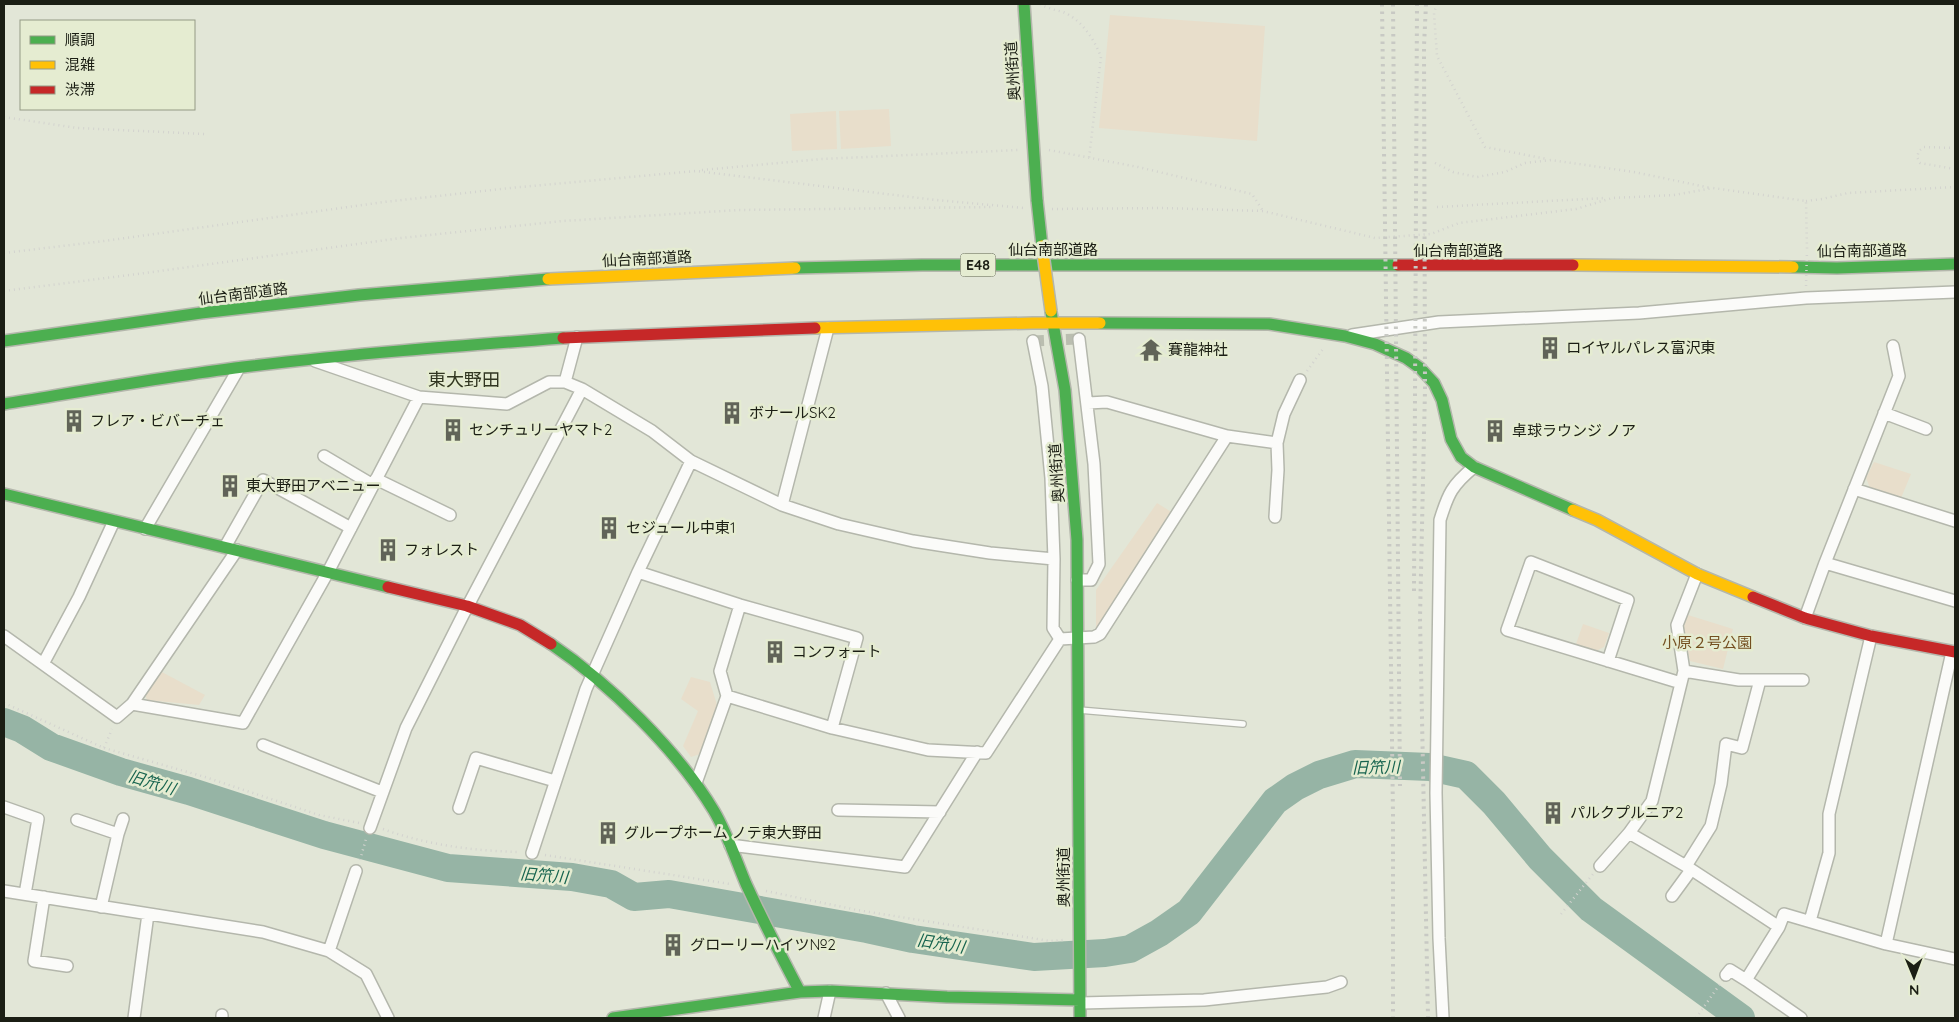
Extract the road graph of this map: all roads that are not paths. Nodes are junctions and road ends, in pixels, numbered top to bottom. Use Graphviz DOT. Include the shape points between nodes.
graph roads {
  1 [pos="1024,4"];
  2 [pos="1955,264"];
  3 [pos="1955,292"];
  4 [pos="1052,317"];
  5 [pos="828,328"];
  6 [pos="1340,335"];
  7 [pos="577,337"];
  8 [pos="1079,339"];
  9 [pos="4,341"];
  10 [pos="1033,341"];
  11 [pos="1893,346"];
  12 [pos="313,360"];
  13 [pos="239,368"];
  14 [pos="1300,380"];
  15 [pos="565,382"];
  16 [pos="582,389"];
  17 [pos="419,397"];
  18 [pos="1088,403"];
  19 [pos="4,404"];
  20 [pos="1884,413"];
  21 [pos="1926,429"];
  22 [pos="1227,436"];
  23 [pos="1277,443"];
  24 [pos="324,456"];
  25 [pos="691,461"];
  26 [pos="1474,466"];
  27 [pos="375,482"];
  28 [pos="1854,489"];
  29 [pos="4,494"];
  30 [pos="782,505"];
  31 [pos="450,515"];
  32 [pos="1275,517"];
  33 [pos="114,521"];
  34 [pos="1955,521"];
  35 [pos="351,528"];
  36 [pos="145,529"];
  37 [pos="225,547"];
  38 [pos="237,550"];
  39 [pos="1054,558"];
  40 [pos="1825,563"];
  41 [pos="328,572"];
  42 [pos="638,572"];
  43 [pos="1697,574"];
  44 [pos="1077,580"];
  45 [pos="1955,601"];
  46 [pos="740,605"];
  47 [pos="467,606"];
  48 [pos="1805,618"];
  49 [pos="4,636"];
  50 [pos="1870,636"];
  51 [pos="1078,637"];
  52 [pos="1060,639"];
  53 [pos="1953,652"];
  54 [pos="1608,661"];
  55 [pos="43,664"];
  56 [pos="593,674"];
  57 [pos="1683,677"];
  58 [pos="1760,680"];
  59 [pos="1802,680"];
  60 [pos="727,696"];
  61 [pos="132,704"];
  62 [pos="1079,710"];
  63 [pos="1243,724"];
  64 [pos="832,728"];
  65 [pos="263,745"];
  66 [pos="977,752"];
  67 [pos="555,782"];
  68 [pos="696,783"];
  69 [pos="382,792"];
  70 [pos="4,807"];
  71 [pos="459,808"];
  72 [pos="838,810"];
  73 [pos="940,812"];
  74 [pos="123,819"];
  75 [pos="77,820"];
  76 [pos="370,826"];
  77 [pos="1629,833"];
  78 [pos="118,834"];
  79 [pos="730,846"];
  80 [pos="532,853"];
  81 [pos="1689,868"];
  82 [pos="1597,870"];
  83 [pos="356,871"];
  84 [pos="4,891"];
  85 [pos="25,894"];
  86 [pos="1672,896"];
  87 [pos="44,897"];
  88 [pos="101,907"];
  89 [pos="148,914"];
  90 [pos="1810,921"];
  91 [pos="1779,927"];
  92 [pos="1886,944"];
  93 [pos="329,951"];
  94 [pos="1955,959"];
  95 [pos="67,966"];
  96 [pos="1726,975"];
  97 [pos="1746,980"];
  98 [pos="1341,982"];
  99 [pos="830,991"];
  100 [pos="800,992"];
  101 [pos="886,993"];
  102 [pos="1080,1002"];
  103 [pos="134,1018"];
  104 [pos="388,1018"];
  105 [pos="613,1018"];
  106 [pos="824,1018"];
  107 [pos="899,1018"];
  108 [pos="1080,1018"];
  109 [pos="1443,1018"];
  110 [pos="1801,1018"];
  1 -- 4 [label="main road, 奥州街道, bridge" via="1037,200"];
  2 -- 9 [label="main road, 仙台南部道路 / E48" via="1837,268 922,265 746,269 551,279 359,295"];
  3 -- 6 [label="street" via="1806,298 1639,313 1439,322"];
  4 -- 5 [label="main road"];
  4 -- 6 [label="main road" via="1269,324"];
  4 -- 44 [label="main road, 奥州街道" via="1071,448"];
  5 -- 7 [label="main road"];
  5 -- 30 [label="street"];
  6 -- 26 [label="main road" via="1375,344 1420,368 1434,383 1442,400 1450,439 1461,457"];
  7 -- 12 [label="main road"];
  7 -- 15 [label="street"];
  8 -- 18 [label="street"];
  10 -- 39 [label="street" via="1042,386 1051,478"];
  11 -- 20 [label="street" via="1899,376"];
  12 -- 13 [label="main road"];
  12 -- 17 [label="street"];
  13 -- 19 [label="main road"];
  13 -- 36 [label="street"];
  14 -- 23 [label="street" via="1284,414"];
  15 -- 16 [label="street"];
  15 -- 17 [label="street" via="549,382 507,404"];
  16 -- 25 [label="street" via="652,431"];
  16 -- 47 [label="street"];
  17 -- 27 [label="street"];
  18 -- 22 [label="street" via="1107,402"];
  18 -- 44 [label="street" via="1098,564 1091,580"];
  20 -- 21 [label="street"];
  20 -- 28 [label="street"];
  22 -- 23 [label="street"];
  22 -- 51 [label="street" via="1100,634"];
  23 -- 32 [label="street"];
  24 -- 27 [label="street"];
  25 -- 30 [label="street"];
  25 -- 42 [label="street"];
  26 -- 43 [label="main road" via="1597,520"];
  26 -- 109 [label="street" via="1456,481 1440,520 1436,793"];
  27 -- 31 [label="street"];
  27 -- 35 [label="street"];
  28 -- 34 [label="street"];
  28 -- 40 [label="street"];
  29 -- 33 [label="main road"];
  30 -- 39 [label="street" via="839,524 913,541 990,553"];
  33 -- 36 [label="main road"];
  33 -- 55 [label="street" via="80,597"];
  35 -- 37 [label="street" via="263,480"];
  35 -- 41 [label="street"];
  36 -- 37 [label="main road"];
  37 -- 38 [label="main road"];
  38 -- 41 [label="main road"];
  38 -- 61 [label="street"];
  39 -- 52 [label="street" via="1053,628"];
  40 -- 45 [label="street"];
  40 -- 48 [label="street"];
  41 -- 47 [label="main road"];
  41 -- 61 [label="street" via="243,723"];
  42 -- 46 [label="street"];
  42 -- 56 [label="street"];
  43 -- 48 [label="main road"];
  43 -- 57 [label="street" via="1676,625"];
  44 -- 51 [label="main road, 奥州街道"];
  46 -- 60 [label="street" via="720,671"];
  46 -- 64 [label="street" via="858,638"];
  47 -- 56 [label="main road" via="532,631"];
  47 -- 69 [label="street" via="406,728"];
  48 -- 50 [label="main road"];
  49 -- 55 [label="street"];
  50 -- 53 [label="main road"];
  50 -- 90 [label="street" via="1829,814 1828,853"];
  51 -- 52 [label="street"];
  51 -- 62 [label="main road, 奥州街道"];
  52 -- 66 [label="street" via="986,753"];
  53 -- 92 [label="street"];
  54 -- 54 [label="street" via="1507,630 1531,562 1628,600"];
  54 -- 57 [label="street"];
  55 -- 61 [label="street" via="117,716"];
  56 -- 67 [label="street"];
  56 -- 68 [label="main road" via="640,720"];
  57 -- 58 [label="street"];
  57 -- 77 [label="street" via="1652,801"];
  58 -- 59 [label="street"];
  58 -- 81 [label="street" via="1742,748 1726,744 1710,826"];
  60 -- 64 [label="street"];
  60 -- 68 [label="street"];
  62 -- 63 [label="lane"];
  62 -- 102 [label="main road, 奥州街道" via="1074,942"];
  64 -- 66 [label="street" via="928,750"];
  65 -- 69 [label="street"];
  66 -- 73 [label="street"];
  67 -- 71 [label="street" via="476,758"];
  67 -- 80 [label="street"];
  68 -- 79 [label="main road"];
  69 -- 76 [label="street"];
  70 -- 85 [label="street" via="38,819"];
  72 -- 73 [label="street"];
  73 -- 79 [label="street" via="905,866"];
  74 -- 78 [label="street"];
  75 -- 78 [label="street"];
  77 -- 81 [label="street"];
  77 -- 82 [label="street"];
  78 -- 88 [label="street"];
  79 -- 100 [label="main road" via="769,934"];
  81 -- 86 [label="street"];
  81 -- 91 [label="street"];
  83 -- 93 [label="street"];
  84 -- 85 [label="street"];
  85 -- 87 [label="street"];
  87 -- 88 [label="street"];
  87 -- 95 [label="street" via="34,961"];
  88 -- 89 [label="street"];
  89 -- 93 [label="street" via="262,932"];
  89 -- 103 [label="street"];
  90 -- 91 [label="street" via="1784,914"];
  90 -- 92 [label="street"];
  91 -- 97 [label="street"];
  92 -- 94 [label="street"];
  93 -- 104 [label="street" via="366,974"];
  96 -- 97 [label="street" via="1730,970"];
  97 -- 110 [label="street"];
  98 -- 102 [label="street" via="1327,987 1204,1000"];
  99 -- 100 [label="main road"];
  99 -- 101 [label="main road"];
  99 -- 106 [label="street"];
  100 -- 105 [label="main road"];
  101 -- 102 [label="main road"];
  101 -- 107 [label="street"];
  102 -- 108 [label="main road"];
}
